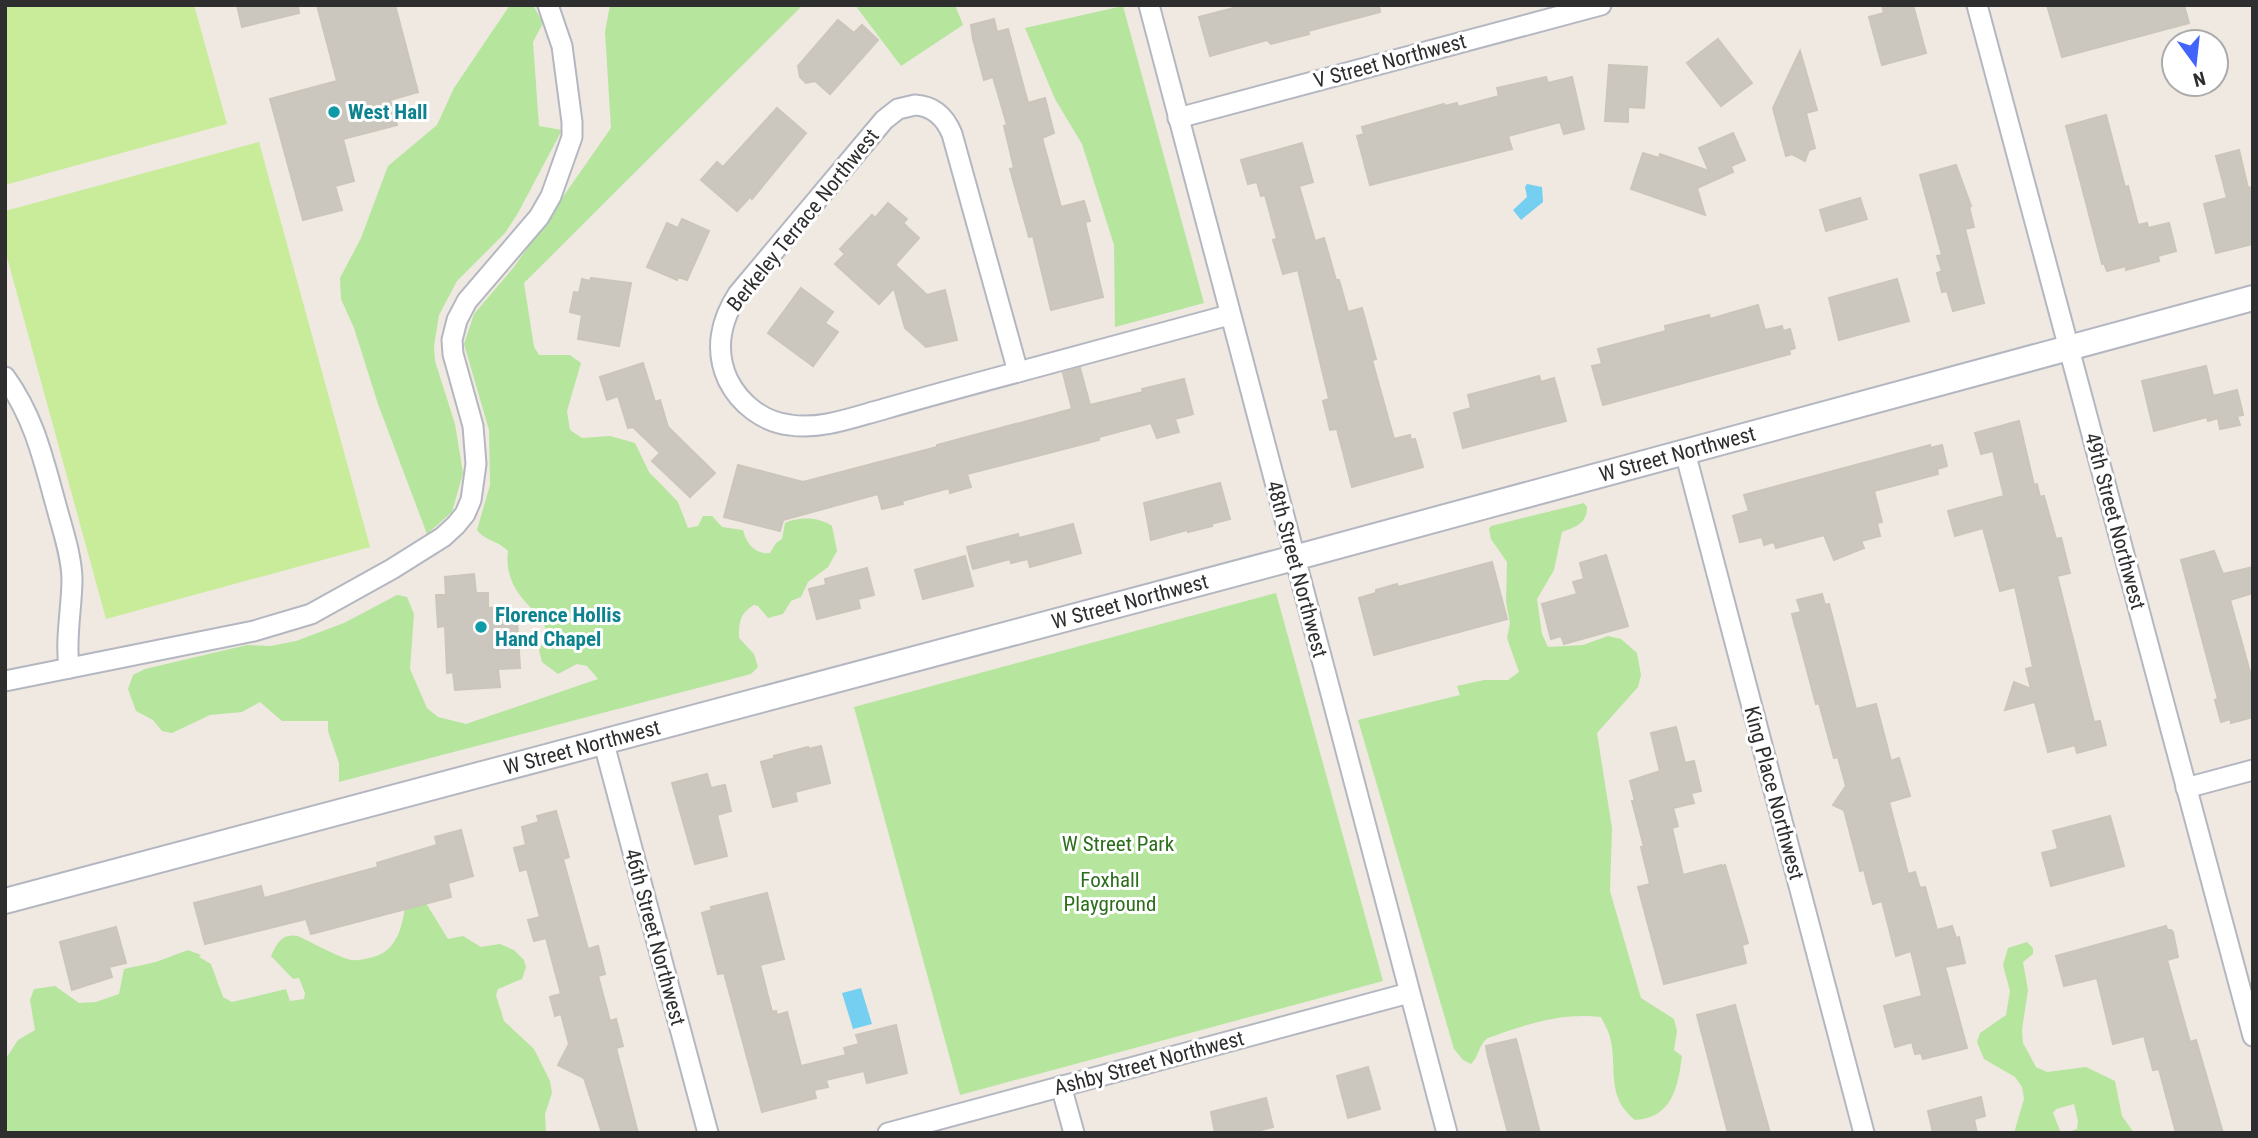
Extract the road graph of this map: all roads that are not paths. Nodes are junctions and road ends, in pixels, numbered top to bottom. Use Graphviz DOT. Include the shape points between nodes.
graph roads {
  1 [pos="548,5"];
  2 [pos="1149,5"];
  3 [pos="1601,5"];
  4 [pos="1977,5"];
  5 [pos="1178,118"];
  6 [pos="2253,298"];
  7 [pos="1229,315"];
  8 [pos="2069,349"];
  9 [pos="1018,372"];
  10 [pos="5,377"];
  11 [pos="1685,452"];
  12 [pos="1294,558"];
  13 [pos="69,668"];
  14 [pos="5,681"];
  15 [pos="603,740"];
  16 [pos="2253,770"];
  17 [pos="2186,788"];
  18 [pos="5,901"];
  19 [pos="1409,993"];
  20 [pos="2253,1036"];
  21 [pos="1061,1086"];
  22 [pos="708,1133"];
  23 [pos="888,1133"];
  24 [pos="1074,1133"];
  25 [pos="1447,1133"];
  26 [pos="1864,1133"];
  1 -- 13 [label="street" via="562,46 572,137 539,217 467,301 457,320 453,354 476,445 475,482 465,514 443,537 311,614 254,631"];
  2 -- 5 [label="street, 48th Street Northwest"];
  3 -- 5 [label="street, V Street Northwest"];
  4 -- 8 [label="street, 49th Street Northwest"];
  5 -- 7 [label="street, 48th Street Northwest"];
  6 -- 8 [label="street, W Street Northwest"];
  7 -- 9 [label="street, Berkeley Terrace Northwest"];
  7 -- 12 [label="street, 48th Street Northwest"];
  8 -- 11 [label="street, W Street Northwest"];
  8 -- 17 [label="street, 49th Street Northwest"];
  9 -- 9 [label="street, Berkeley Terrace Northwest" via="952,134 938,113 923,105 906,106 884,120 738,294 720,338 726,377 741,399 758,415 792,426 830,423"];
  10 -- 13 [label="street" via="22,399 35,430 66,541 72,579 66,650"];
  11 -- 12 [label="street, W Street Northwest"];
  11 -- 26 [label="street, King Place Northwest"];
  12 -- 15 [label="street, W Street Northwest"];
  12 -- 19 [label="street, 48th Street Northwest"];
  13 -- 14 [label="street"];
  15 -- 18 [label="street, W Street Northwest"];
  15 -- 22 [label="street, 46th Street Northwest"];
  16 -- 17 [label="street"];
  17 -- 20 [label="street, 49th Street Northwest"];
  19 -- 21 [label="street, Ashby Street Northwest"];
  19 -- 25 [label="street, 48th Street Northwest"];
  21 -- 23 [label="street, Ashby Street Northwest"];
  21 -- 24 [label="street"];
}
